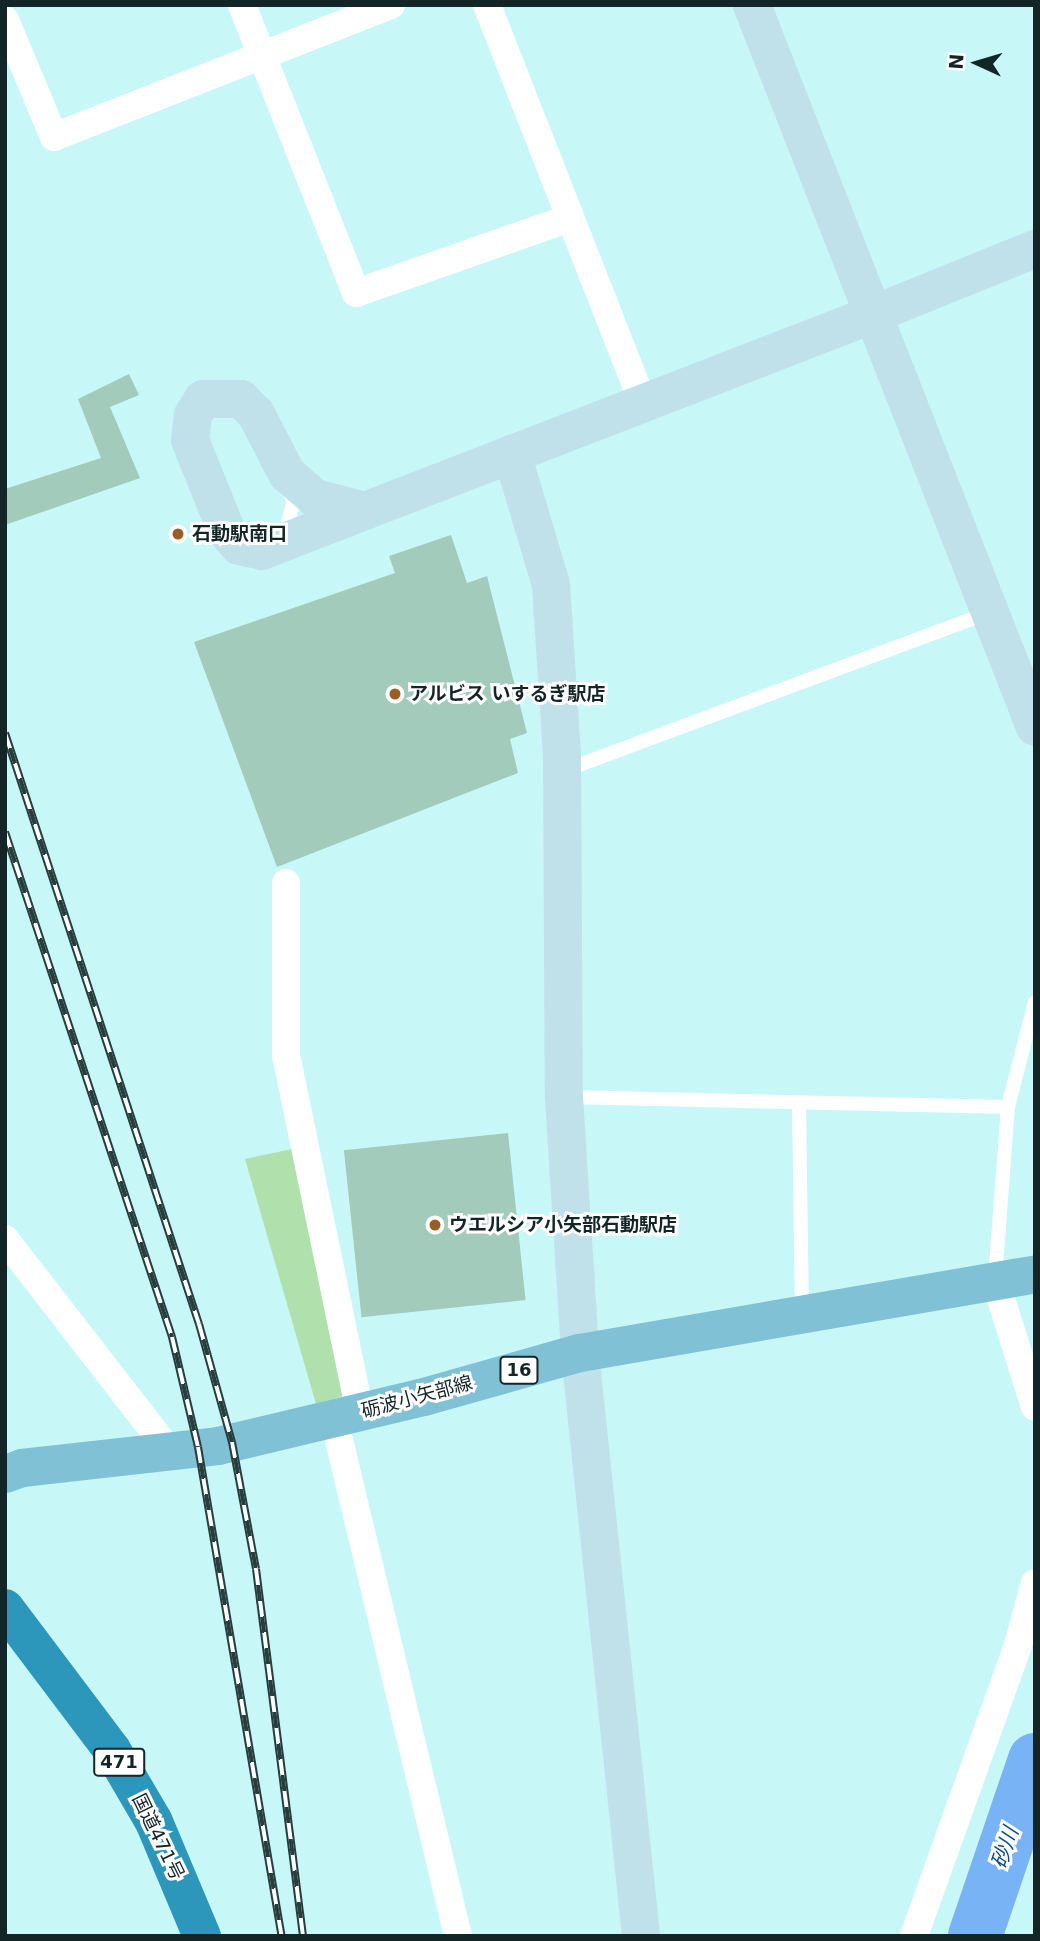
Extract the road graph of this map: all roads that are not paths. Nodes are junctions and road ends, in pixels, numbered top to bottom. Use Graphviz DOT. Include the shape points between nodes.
graph roads {
  1 [pos="242,5"];
  2 [pos="391,5"];
  3 [pos="487,5"];
  4 [pos="752,5"];
  5 [pos="5,20"];
  6 [pos="261,53"];
  7 [pos="570,218"];
  8 [pos="1035,249"];
  9 [pos="874,314"];
  10 [pos="643,404"];
  11 [pos="512,454"];
  12 [pos="287,474"];
  13 [pos="365,511"];
  14 [pos="282,543"];
  15 [pos="990,611"];
  16 [pos="1035,727"];
  17 [pos="562,771"];
  18 [pos="286,883"];
  19 [pos="1035,1002"];
  20 [pos="564,1097"];
  21 [pos="799,1102"];
  22 [pos="1008,1107"];
  23 [pos="5,1240"];
  24 [pos="1035,1274"];
  25 [pos="995,1280"];
  26 [pos="802,1314"];
  27 [pos="580,1353"];
  28 [pos="1035,1407"];
  29 [pos="347,1416"];
  30 [pos="170,1452"];
  31 [pos="5,1474"];
  32 [pos="1035,1583"];
  33 [pos="5,1608"];
  34 [pos="202,1936"];
  35 [pos="458,1936"];
  36 [pos="641,1936"];
  37 [pos="915,1936"];
  1 -- 6 [label="street"];
  2 -- 6 [label="street"];
  3 -- 7 [label="street"];
  4 -- 9 [label="street"];
  5 -- 6 [label="street" via="54,137"];
  6 -- 7 [label="street" via="356,293"];
  7 -- 10 [label="street"];
  8 -- 9 [label="street"];
  9 -- 10 [label="street"];
  9 -- 15 [label="street"];
  10 -- 11 [label="street"];
  11 -- 13 [label="street"];
  11 -- 17 [label="street" via="551,585"];
  12 -- 13 [label="street" via="314,498"];
  12 -- 14 [label="lane" via="293,503"];
  12 -- 14 [label="street" via="256,414 241,399 204,400 193,415 190,440 227,532 239,546 262,551"];
  13 -- 14 [label="street"];
  15 -- 16 [label="street"];
  15 -- 17 [label="lane"];
  17 -- 20 [label="street"];
  18 -- 29 [label="street" via="286,1055"];
  19 -- 22 [label="lane"];
  20 -- 21 [label="lane"];
  20 -- 27 [label="street"];
  21 -- 22 [label="lane"];
  21 -- 26 [label="lane"];
  22 -- 25 [label="lane"];
  23 -- 30 [label="street"];
  24 -- 25 [label="main road, 砺波小矢部線 / 16"];
  25 -- 26 [label="main road, 砺波小矢部線 / 16"];
  25 -- 28 [label="street"];
  26 -- 27 [label="main road, 砺波小矢部線 / 16"];
  27 -- 29 [label="main road, 砺波小矢部線 / 16"];
  27 -- 36 [label="street"];
  29 -- 30 [label="main road, 砺波小矢部線 / 16"];
  29 -- 35 [label="street"];
  30 -- 31 [label="main road, 砺波小矢部線 / 16" via="22,1468"];
  32 -- 37 [label="street" via="1018,1645"];
  33 -- 34 [label="highway, 国道471号 / 471" via="112,1750 155,1822"];
}
